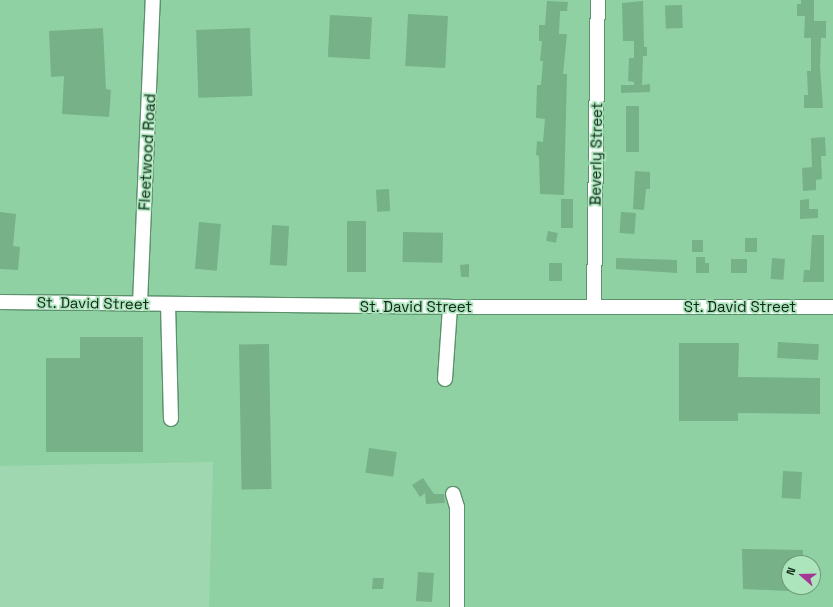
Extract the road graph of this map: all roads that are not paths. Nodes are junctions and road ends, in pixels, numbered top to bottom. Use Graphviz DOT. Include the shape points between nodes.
graph roads {
  1 [pos="153,0"];
  2 [pos="598,0"];
  3 [pos="0,302"];
  4 [pos="140,304"];
  5 [pos="168,304"];
  6 [pos="450,307"];
  7 [pos="594,307"];
  8 [pos="833,307"];
  9 [pos="445,379"];
  10 [pos="171,419"];
  11 [pos="454,494"];
  12 [pos="457,607"];
  1 -- 4 [label="street, Fleetwood Road"];
  2 -- 7 [label="street, Beverly Street"];
  3 -- 4 [label="street, St. David Street"];
  4 -- 5 [label="street, St. David Street"];
  5 -- 6 [label="street, St. David Street"];
  5 -- 10 [label="street"];
  6 -- 7 [label="street, St. David Street"];
  6 -- 9 [label="street"];
  7 -- 8 [label="street, St. David Street"];
  11 -- 12 [label="street" via="457,507"];
}
